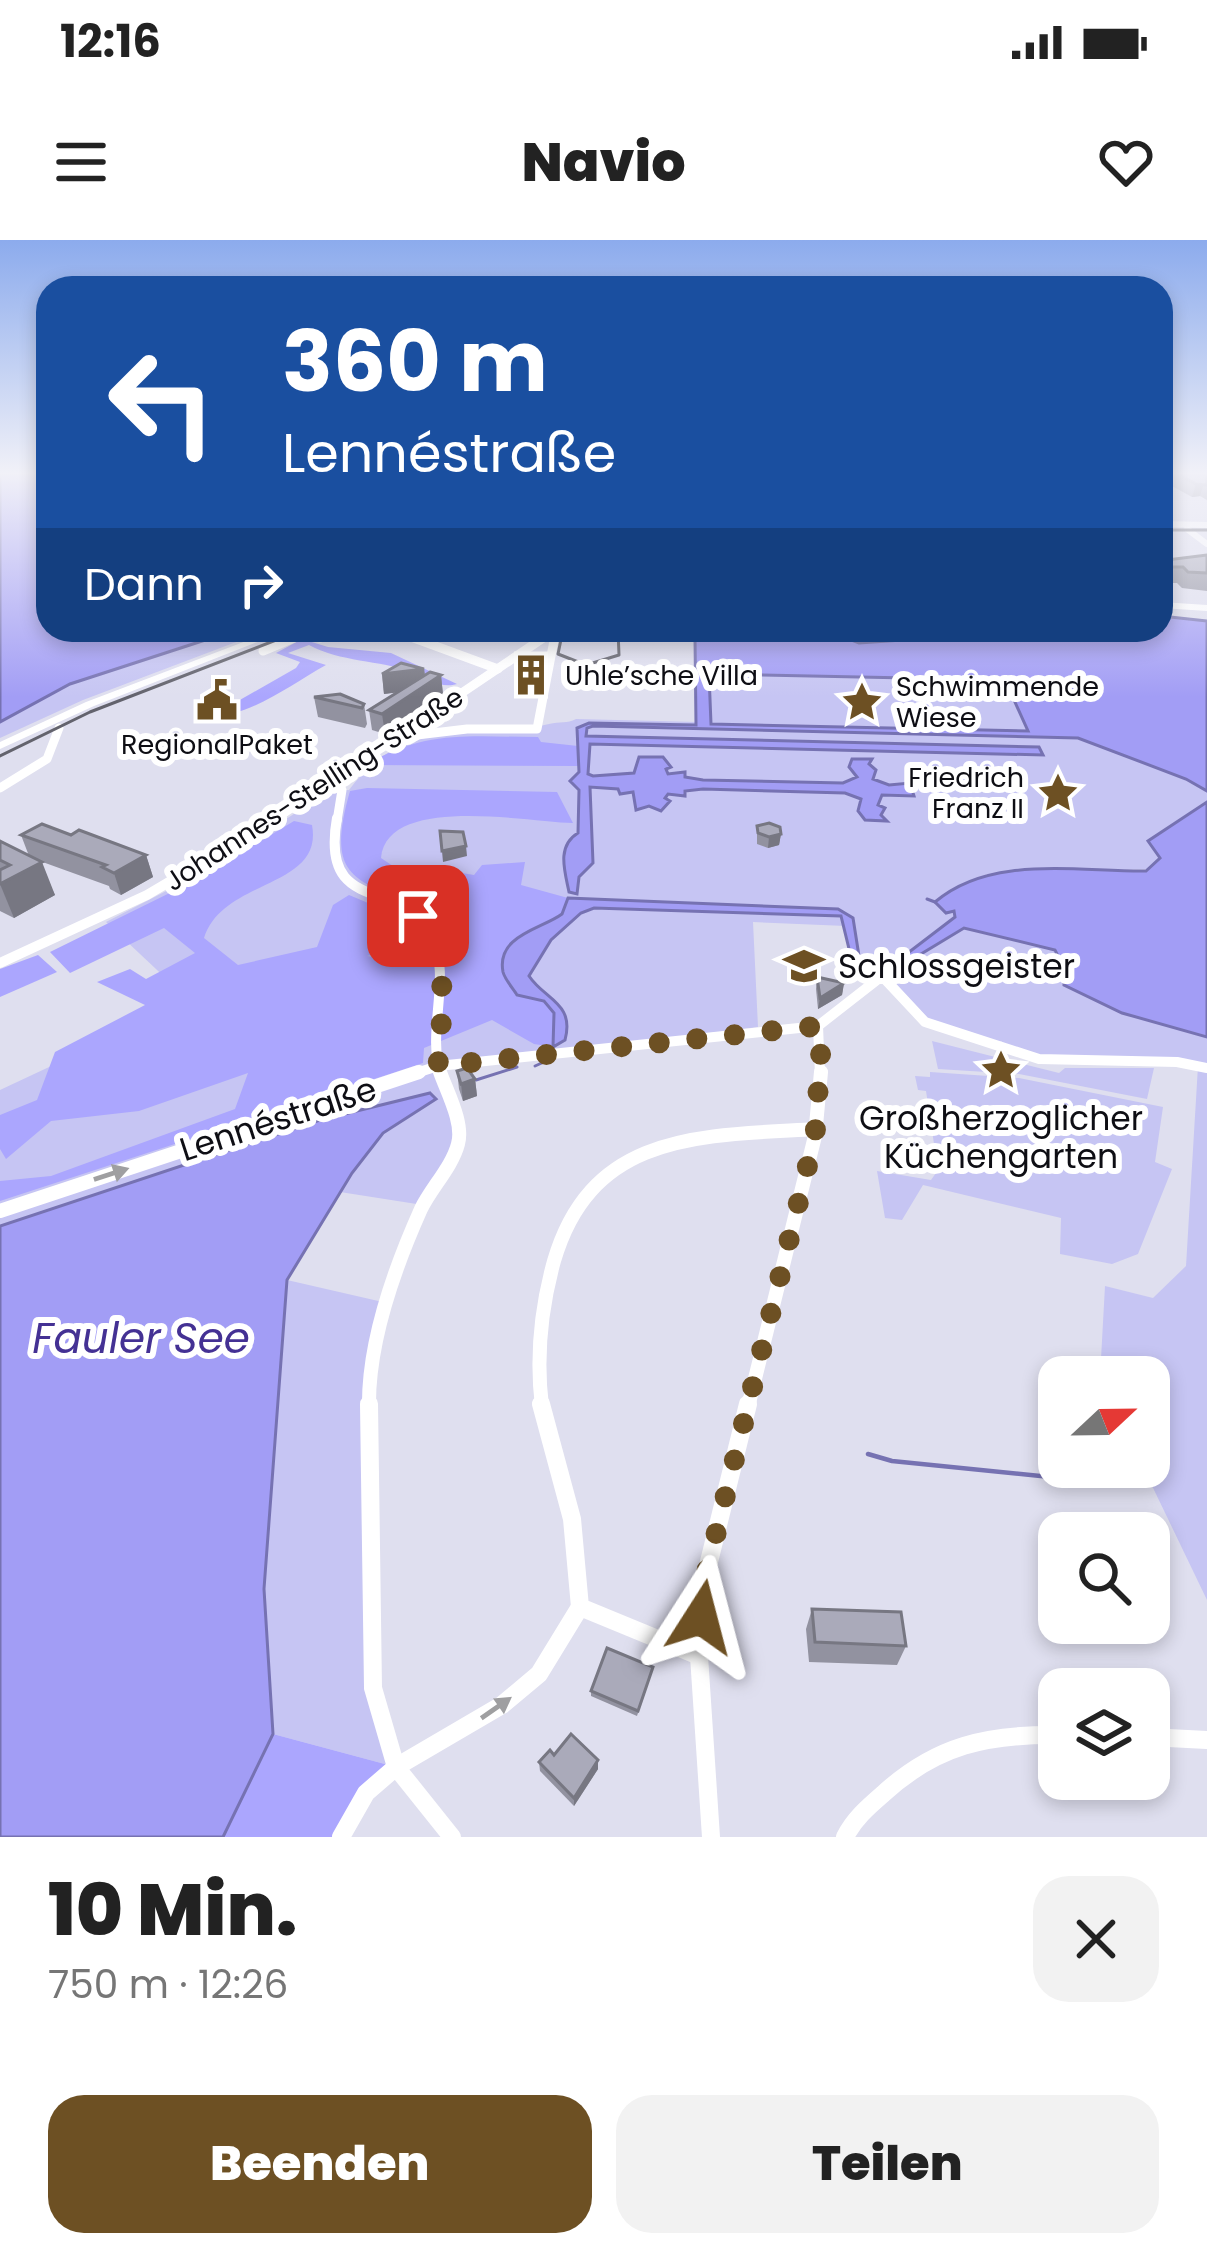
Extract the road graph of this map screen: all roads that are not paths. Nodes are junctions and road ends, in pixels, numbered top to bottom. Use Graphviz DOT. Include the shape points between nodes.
graph roads {
  1 [pos="1173,606"];
  2 [pos="1207,608"];
  3 [pos="236,642"];
  4 [pos="252,642"];
  5 [pos="284,642"];
  6 [pos="425,642"];
  7 [pos="537,642"];
  8 [pos="553,642"];
  9 [pos="262,651"];
  10 [pos="498,668"];
  11 [pos="59,728"];
  12 [pos="399,736"];
  13 [pos="0,742"];
  14 [pos="336,778"];
  15 [pos="0,788"];
  16 [pos="0,963"];
  17 [pos="818,1026"];
  18 [pos="438,1066"];
  19 [pos="1207,1069"];
  20 [pos="816,1129"];
  21 [pos="0,1211"];
  22 [pos="580,1607"];
  23 [pos="699,1656"];
  24 [pos="1038,1735"];
  25 [pos="1170,1738"];
  26 [pos="1207,1740"];
  27 [pos="396,1767"];
  28 [pos="341,1837"];
  29 [pos="452,1837"];
  30 [pos="711,1837"];
  31 [pos="845,1837"];
  1 -- 2 [label="street"];
  3 -- 13 [label="street"];
  4 -- 13 [label="street"];
  5 -- 9 [label="street"];
  6 -- 10 [label="street"];
  7 -- 10 [label="street, Johannes-Stelling-Straße"];
  8 -- 12 [label="street" via="537,729"];
  10 -- 12 [label="street, Johannes-Stelling-Straße"];
  11 -- 15 [label="street" via="46,759"];
  12 -- 14 [label="street, Johannes-Stelling-Straße"];
  14 -- 16 [label="street, Johannes-Stelling-Straße" via="163,886"];
  14 -- 18 [label="street" via="342,790 332,847 344,879 418,916 431,935 440,967"];
  17 -- 18 [label="street, Lennéstraße"];
  17 -- 19 [label="street" via="884,966 926,1022 1039,1060"];
  17 -- 20 [label="street"];
  21 -- 18 [label="street, Lennéstraße, one-way"];
  18 -- 27 [label="street" via="458,1145 399,1263 369,1382 373,1688"];
  20 -- 22 [label="street" via="709,1136 644,1150 589,1186 570,1214 555,1246 541,1320 540,1394 570,1508"];
  20 -- 23 [label="street" via="702,1590"];
  22 -- 23 [label="street"];
  27 -- 22 [label="street, one-way" via="539,1674"];
  23 -- 30 [label="street"];
  24 -- 31 [label="street" via="973,1736 933,1752 889,1786"];
  25 -- 26 [label="street"];
  27 -- 28 [label="street" via="366,1793"];
  27 -- 29 [label="street"];
}
